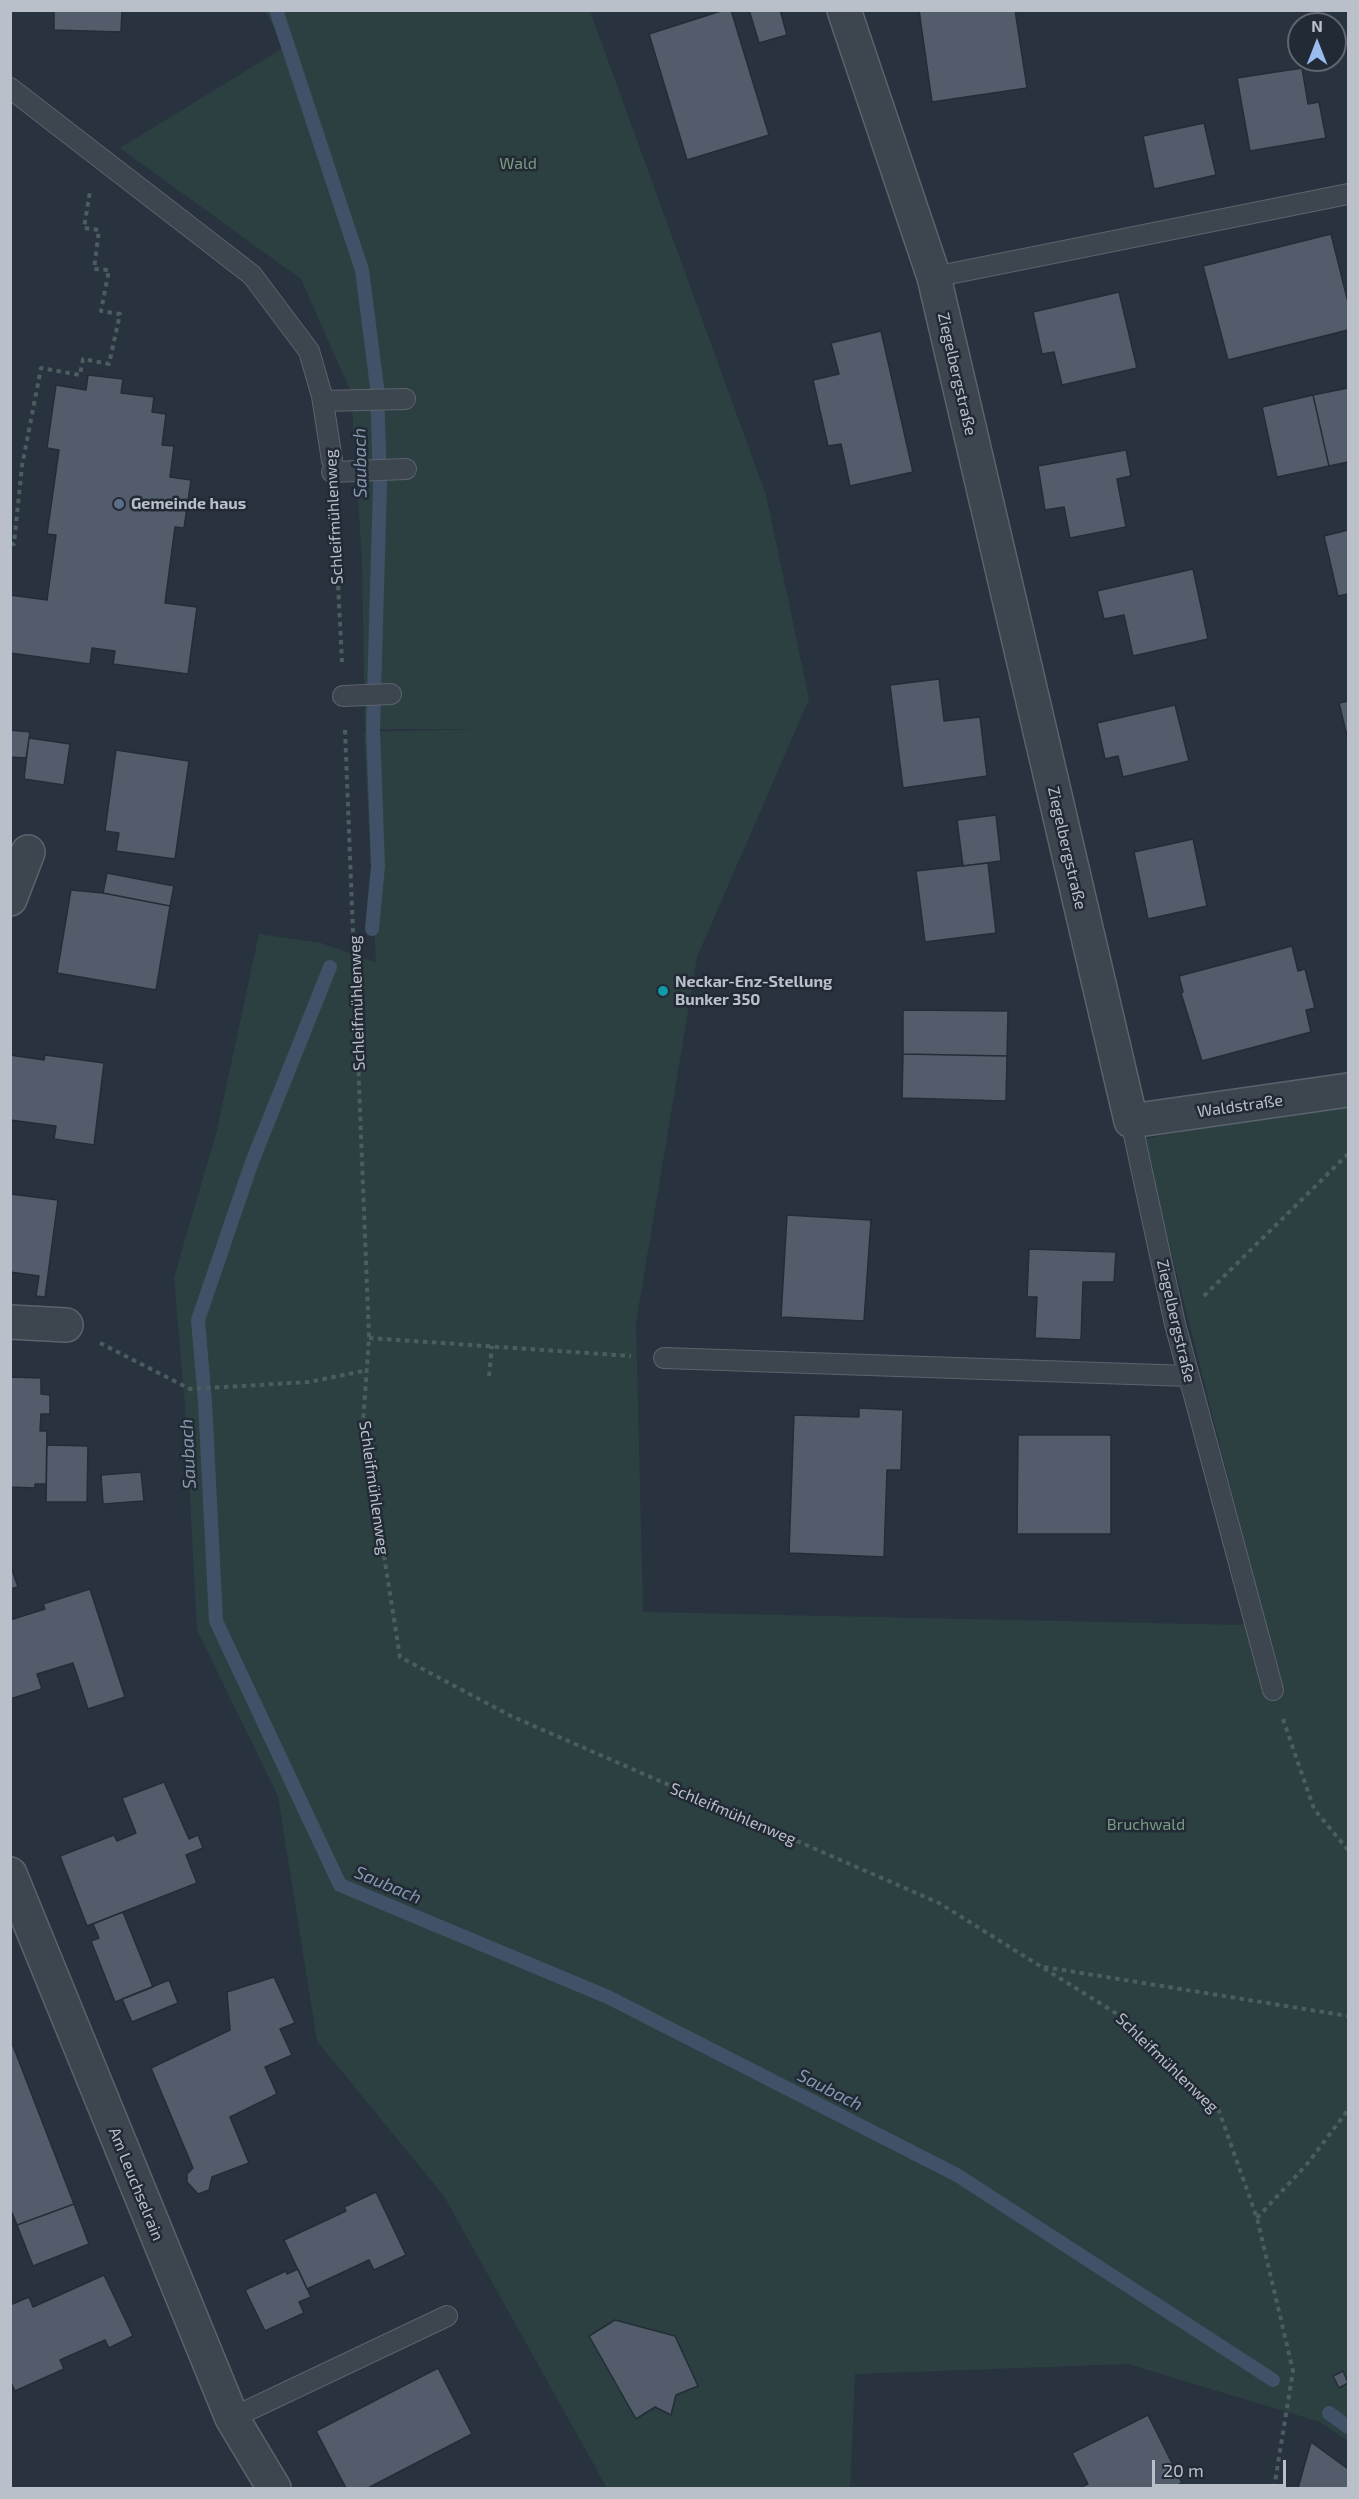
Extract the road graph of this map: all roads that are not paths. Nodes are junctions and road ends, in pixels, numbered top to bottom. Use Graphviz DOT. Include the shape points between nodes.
graph roads {
  1 [pos="844,10"];
  2 [pos="10,88"];
  3 [pos="1348,194"];
  4 [pos="934,277"];
  5 [pos="387,399"];
  6 [pos="323,401"];
  7 [pos="388,470"];
  8 [pos="379,695"];
  9 [pos="343,696"];
  10 [pos="28,852"];
  11 [pos="10,899"];
  12 [pos="1348,1090"];
  13 [pos="1131,1121"];
  14 [pos="10,1322"];
  15 [pos="66,1325"];
  16 [pos="664,1358"];
  17 [pos="1189,1376"];
  18 [pos="1273,1690"];
  19 [pos="10,1874"];
  20 [pos="447,2316"];
  21 [pos="232,2418"];
  22 [pos="274,2488"];
  1 -- 4 [label="street, Ziegelbergstraße"];
  2 -- 6 [label="lane, Schleifmühlenweg" via="252,276 309,351"];
  3 -- 4 [label="lane"];
  4 -- 13 [label="street, Ziegelbergstraße"];
  5 -- 6 [label="lane"];
  6 -- 7 [label="lane, Schleifmühlenweg" via="332,466"];
  8 -- 9 [label="lane"];
  10 -- 11 [label="street"];
  12 -- 13 [label="street, Waldstraße"];
  13 -- 17 [label="lane, Ziegelbergstraße"];
  14 -- 15 [label="street"];
  16 -- 17 [label="lane"];
  17 -- 18 [label="lane, Ziegelbergstraße"];
  19 -- 21 [label="street, Am Leuchselrain"];
  20 -- 21 [label="lane"];
  21 -- 22 [label="street, Am Leuchselrain"];
}
